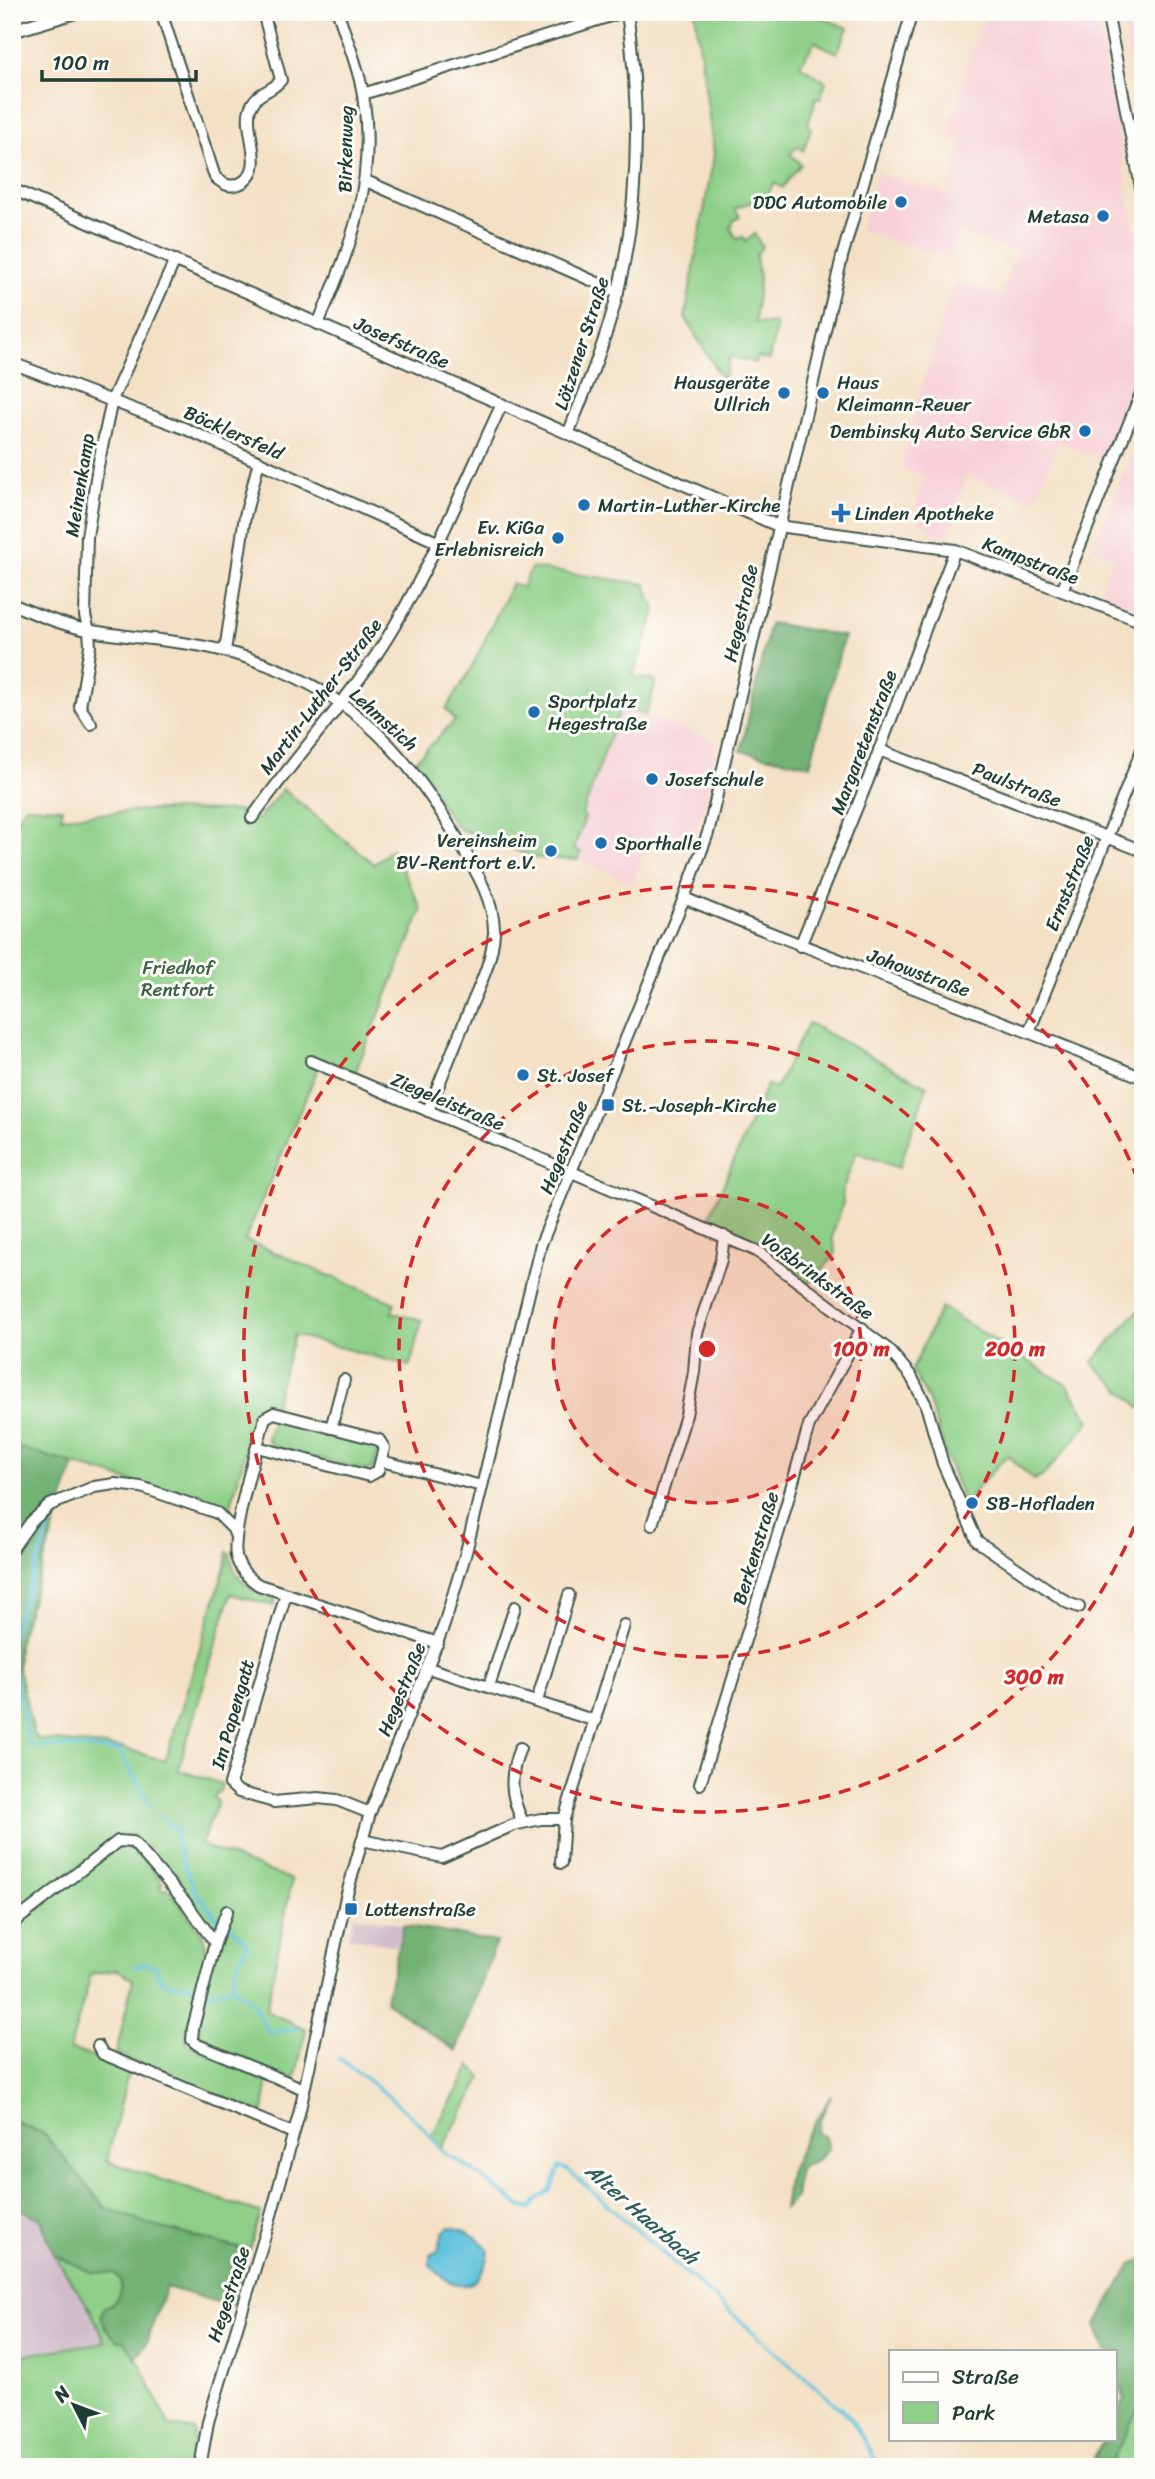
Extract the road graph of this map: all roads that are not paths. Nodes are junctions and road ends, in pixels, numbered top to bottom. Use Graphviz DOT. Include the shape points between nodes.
graph roads {
  1 [pos="75,12"];
  2 [pos="161,12"];
  3 [pos="263,12"];
  4 [pos="338,12"];
  5 [pos="625,12"];
  6 [pos="912,12"];
  7 [pos="1107,12"];
  8 [pos="12,31"];
  9 [pos="363,94"];
  10 [pos="366,181"];
  11 [pos="12,189"];
  12 [pos="1143,198"];
  13 [pos="175,260"];
  14 [pos="618,292"];
  15 [pos="318,324"];
  16 [pos="12,364"];
  17 [pos="1143,388"];
  18 [pos="112,400"];
  19 [pos="502,404"];
  20 [pos="568,434"];
  21 [pos="259,461"];
  22 [pos="778,526"];
  23 [pos="438,542"];
  24 [pos="955,550"];
  25 [pos="1062,591"];
  26 [pos="12,604"];
  27 [pos="1143,622"];
  28 [pos="89,631"];
  29 [pos="225,651"];
  30 [pos="342,703"];
  31 [pos="91,724"];
  32 [pos="1143,747"];
  33 [pos="879,750"];
  34 [pos="252,818"];
  35 [pos="1107,836"];
  36 [pos="1143,851"];
  37 [pos="684,898"];
  38 [pos="800,946"];
  39 [pos="1029,1031"];
  40 [pos="311,1061"];
  41 [pos="1143,1078"];
  42 [pos="428,1111"];
  43 [pos="571,1172"];
  44 [pos="724,1236"];
  45 [pos="862,1328"];
  46 [pos="344,1380"];
  47 [pos="331,1428"];
  48 [pos="257,1447"];
  49 [pos="381,1461"];
  50 [pos="482,1486"];
  51 [pos="652,1525"];
  52 [pos="236,1537"];
  53 [pos="12,1549"];
  54 [pos="286,1594"];
  55 [pos="569,1595"];
  56 [pos="515,1607"];
  57 [pos="1079,1607"];
  58 [pos="624,1625"];
  59 [pos="438,1643"];
  60 [pos="428,1668"];
  61 [pos="489,1686"];
  62 [pos="537,1701"];
  63 [pos="596,1721"];
  64 [pos="520,1748"];
  65 [pos="700,1784"];
  66 [pos="370,1813"];
  67 [pos="564,1819"];
  68 [pos="518,1823"];
  69 [pos="362,1840"];
  70 [pos="561,1863"];
  71 [pos="227,1911"];
  72 [pos="12,1924"];
  73 [pos="215,1943"];
  74 [pos="97,2046"];
  75 [pos="304,2089"];
  76 [pos="293,2133"];
  77 [pos="200,2467"];
  1 -- 8 [label="main road"];
  2 -- 3 [label="street" via="215,177 230,186 245,181 254,167 252,104 257,95 281,80"];
  4 -- 9 [label="street, Birkenweg"];
  5 -- 9 [label="street"];
  5 -- 14 [label="street, Lötzener Straße" via="635,86 637,153 630,231"];
  6 -- 22 [label="street, Hegestraße" via="842,257"];
  7 -- 12 [label="street"];
  9 -- 10 [label="street, Birkenweg"];
  10 -- 14 [label="street"];
  10 -- 15 [label="street, Birkenweg" via="347,256"];
  11 -- 13 [label="street, Josefstraße"];
  13 -- 15 [label="street, Josefstraße"];
  13 -- 18 [label="street, Meinenkamp"];
  14 -- 20 [label="street, Lötzener Straße"];
  15 -- 19 [label="street, Josefstraße"];
  16 -- 18 [label="street, Böcklersfeld"];
  17 -- 25 [label="street"];
  18 -- 21 [label="street, Böcklersfeld"];
  18 -- 28 [label="street, Meinenkamp" via="87,537 85,616"];
  19 -- 20 [label="street, Josefstraße"];
  19 -- 23 [label="street, Martin-Luther-Straße"];
  20 -- 22 [label="street, Josefstraße"];
  21 -- 23 [label="street, Böcklersfeld"];
  21 -- 29 [label="street" via="245,516"];
  22 -- 24 [label="street, Kampstraße"];
  22 -- 37 [label="street, Hegestraße" via="708,833"];
  23 -- 30 [label="street, Martin-Luther-Straße" via="395,626"];
  24 -- 25 [label="street, Kampstraße"];
  24 -- 33 [label="street, Margaretenstraße"];
  25 -- 27 [label="street, Kampstraße"];
  26 -- 28 [label="street, Lehmstich"];
  28 -- 29 [label="street, Lehmstich"];
  28 -- 31 [label="street, Meinenkamp" via="80,707"];
  29 -- 30 [label="street, Lehmstich" via="288,672"];
  30 -- 34 [label="street, Martin-Luther-Straße"];
  30 -- 42 [label="street, Lehmstich" via="411,768 475,870 492,909 492,956"];
  32 -- 35 [label="street, Ernststraße"];
  33 -- 35 [label="street, Paulstraße"];
  33 -- 38 [label="street, Margaretenstraße"];
  35 -- 36 [label="street, Paulstraße"];
  35 -- 39 [label="street, Ernststraße"];
  37 -- 38 [label="street, Johowstraße"];
  37 -- 43 [label="street, Hegestraße"];
  38 -- 39 [label="street, Johowstraße"];
  39 -- 41 [label="street, Johowstraße"];
  40 -- 42 [label="street, Ziegeleistraße"];
  42 -- 43 [label="street, Ziegeleistraße"];
  43 -- 44 [label="street, Voßbrinkstraße"];
  43 -- 50 [label="street, Hegestraße" via="541,1244"];
  44 -- 45 [label="street, Voßbrinkstraße" via="757,1251"];
  44 -- 51 [label="street" via="721,1260 697,1333 685,1415"];
  45 -- 57 [label="street, Voßbrinkstraße" via="911,1376 977,1541"];
  45 -- 65 [label="street, Berkenstraße" via="809,1425"];
  46 -- 47 [label="street"];
  47 -- 48 [label="street" via="274,1413 265,1418"];
  47 -- 49 [label="street" via="379,1440 384,1448"];
  48 -- 49 [label="street" via="369,1476 378,1471"];
  48 -- 52 [label="street"];
  49 -- 50 [label="street"];
  50 -- 59 [label="street, Hegestraße"];
  52 -- 53 [label="street" via="217,1513 115,1483 50,1505"];
  52 -- 54 [label="street" via="236,1556 245,1574 259,1585"];
  54 -- 59 [label="street"];
  54 -- 66 [label="street, Im Papengatt" via="230,1784 239,1792 274,1802 337,1800"];
  55 -- 62 [label="street"];
  56 -- 61 [label="street"];
  58 -- 63 [label="street"];
  59 -- 60 [label="street, Hegestraße"];
  60 -- 61 [label="street"];
  60 -- 66 [label="street, Hegestraße"];
  61 -- 62 [label="street"];
  62 -- 63 [label="street"];
  63 -- 67 [label="street"];
  64 -- 68 [label="street" via="511,1783"];
  66 -- 69 [label="street, Hegestraße"];
  67 -- 68 [label="street"];
  67 -- 70 [label="street"];
  68 -- 69 [label="street" via="442,1857"];
  69 -- 75 [label="street, Hegestraße"];
  71 -- 73 [label="street"];
  72 -- 73 [label="street" via="118,1841 133,1842"];
  73 -- 75 [label="street" via="192,2040"];
  74 -- 76 [label="street" via="103,2054"];
  75 -- 76 [label="street, Hegestraße"];
  76 -- 77 [label="street, Hegestraße" via="208,2422"];
}
